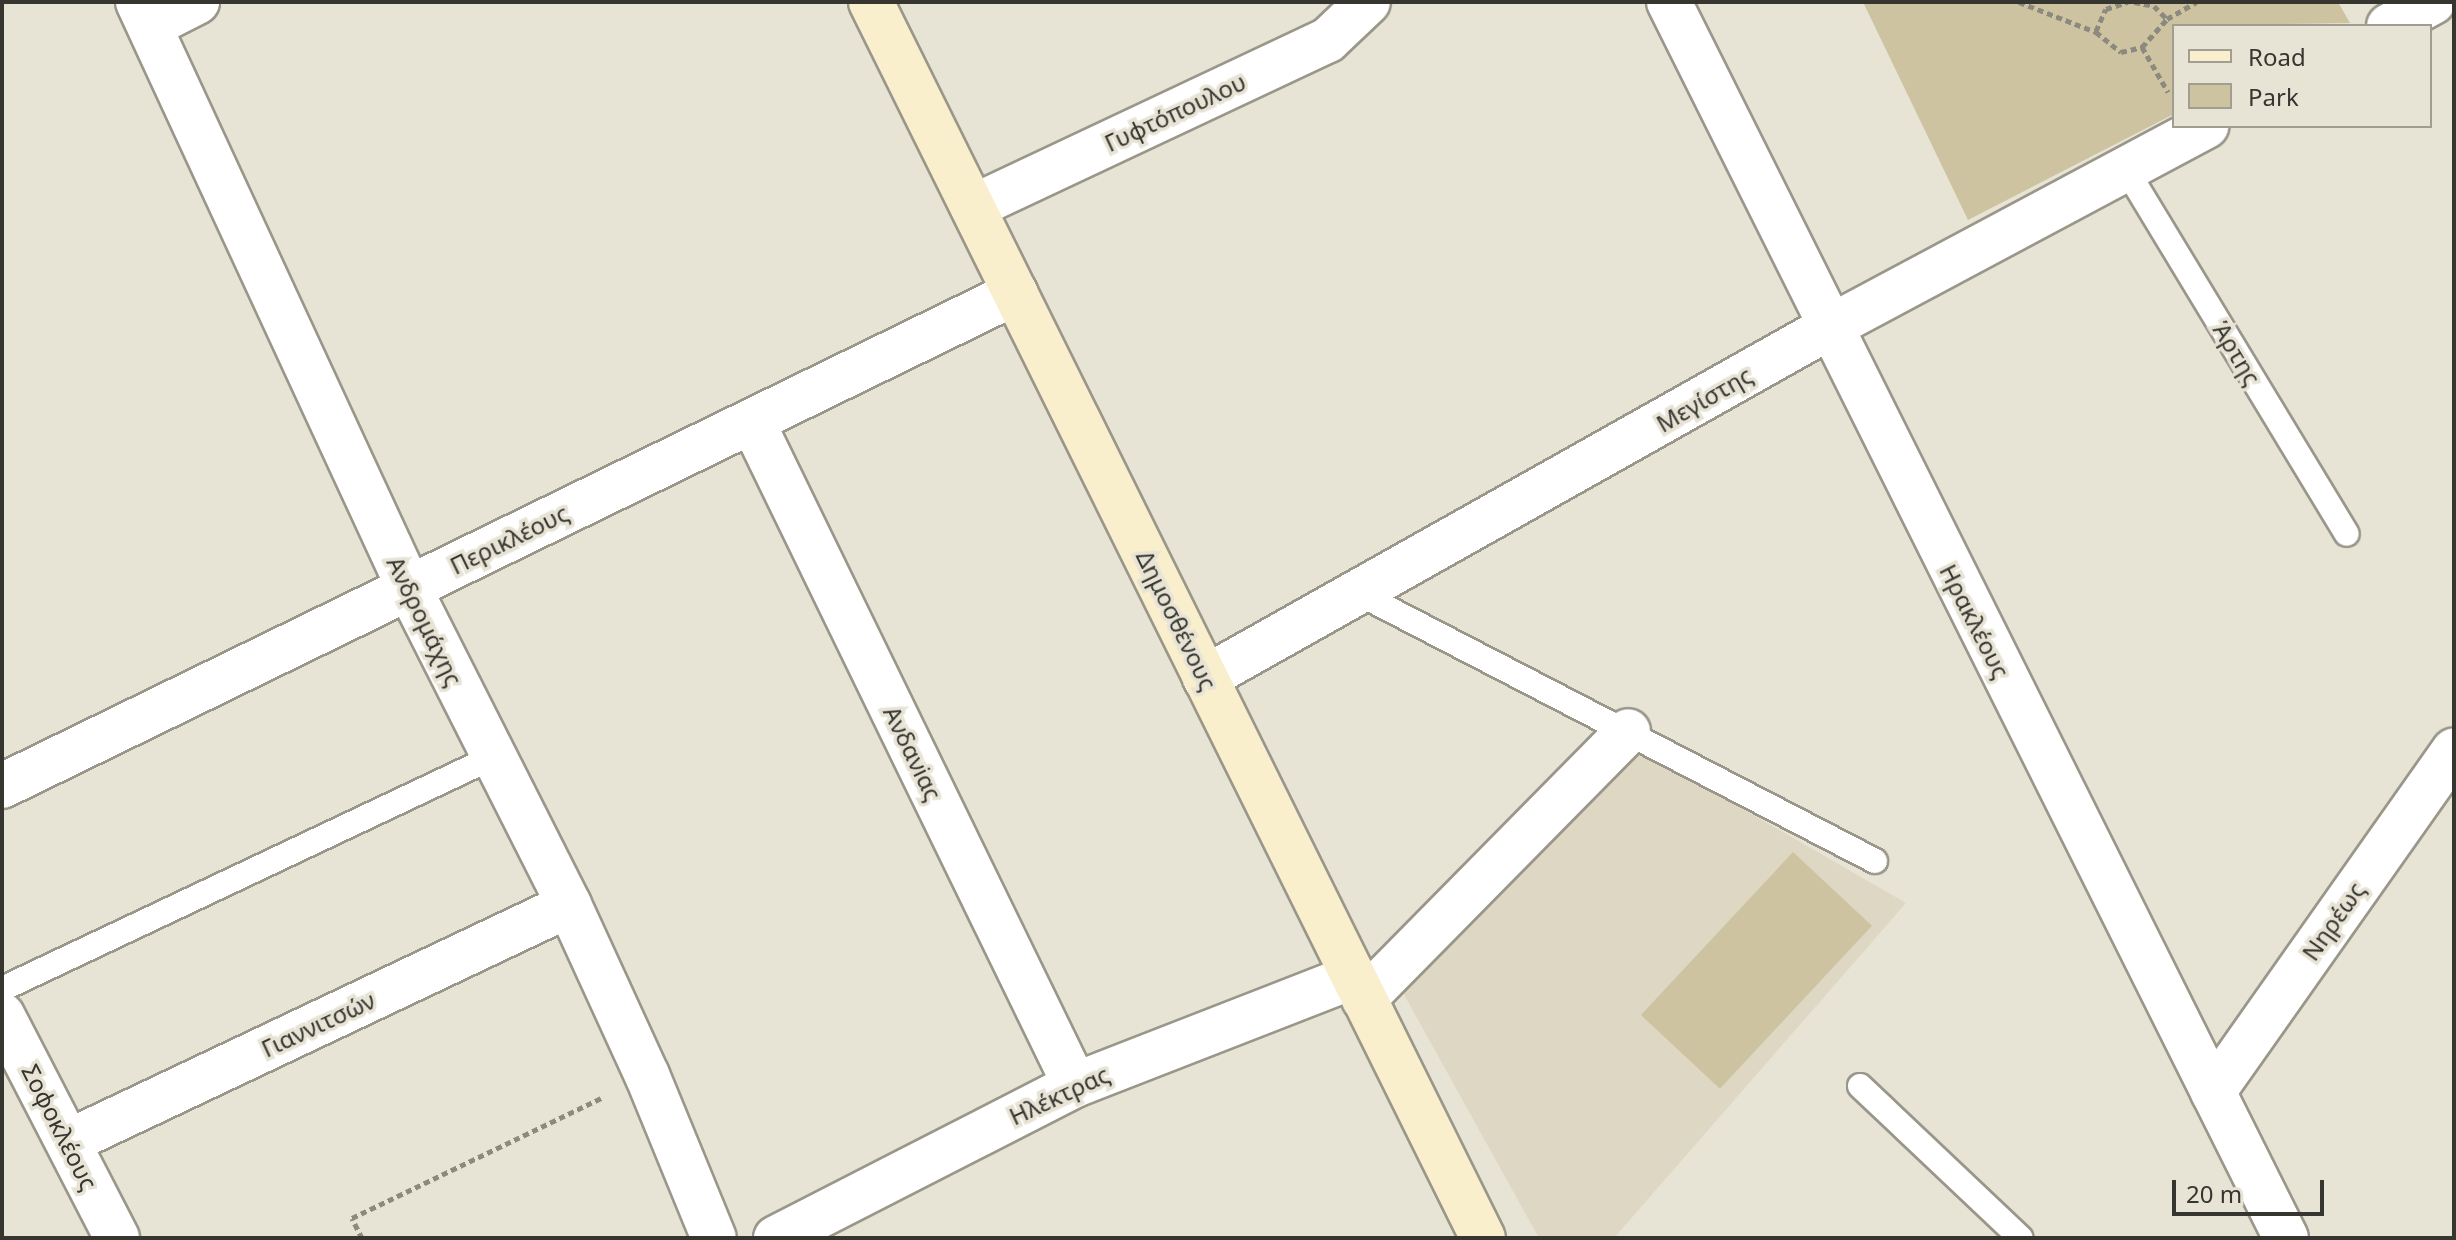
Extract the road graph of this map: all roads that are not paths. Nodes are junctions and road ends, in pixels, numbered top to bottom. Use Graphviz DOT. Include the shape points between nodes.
graph roads {
  1 [pos="197,2"];
  2 [pos="871,2"];
  3 [pos="1368,2"];
  4 [pos="1669,2"];
  5 [pos="2433,2"];
  6 [pos="144,14"];
  7 [pos="2393,24"];
  8 [pos="2202,128"];
  9 [pos="2127,171"];
  10 [pos="973,207"];
  11 [pos="1015,293"];
  12 [pos="1828,328"];
  13 [pos="752,421"];
  14 [pos="2347,534"];
  15 [pos="409,588"];
  16 [pos="1360,594"];
  17 [pos="1205,678"];
  18 [pos="1628,731"];
  19 [pos="2454,750"];
  20 [pos="491,758"];
  21 [pos="2,786"];
  22 [pos="1875,861"];
  23 [pos="569,905"];
  24 [pos="1359,988"];
  25 [pos="2,989"];
  26 [pos="2,1015"];
  27 [pos="1075,1085"];
  28 [pos="1860,1086"];
  29 [pos="2213,1092"];
  30 [pos="68,1142"];
  31 [pos="117,1238"];
  32 [pos="714,1238"];
  33 [pos="776,1238"];
  34 [pos="1483,1238"];
  35 [pos="2021,1238"];
  36 [pos="2286,1238"];
  1 -- 6 [label="street"];
  2 -- 10 [label="street, Δημοσθένους"];
  3 -- 10 [label="street, Γυφτόπουλου" via="1328,40"];
  4 -- 12 [label="street, Ηρακλέους"];
  5 -- 7 [label="street"];
  6 -- 15 [label="street, Ανδρομάχης"];
  8 -- 9 [label="street, Μεγίστης"];
  9 -- 12 [label="street, Μεγίστης"];
  9 -- 14 [label="lane, Άρτης"];
  10 -- 11 [label="street, Δημοσθένους"];
  11 -- 13 [label="street, Περικλέους"];
  11 -- 17 [label="street, Δημοσθένους"];
  12 -- 16 [label="street, Μεγίστης"];
  12 -- 29 [label="street, Ηρακλέους"];
  13 -- 15 [label="street, Περικλέους"];
  13 -- 27 [label="street, Ανδανiας"];
  15 -- 20 [label="street, Ανδρομάχης"];
  15 -- 21 [label="street, Περικλέους"];
  16 -- 17 [label="street, Μεγίστης"];
  16 -- 18 [label="lane"];
  17 -- 24 [label="street, Δημοσθένους"];
  18 -- 22 [label="lane"];
  18 -- 24 [label="street"];
  19 -- 29 [label="street, Νηρέως"];
  20 -- 23 [label="street, Ανδρομάχης"];
  20 -- 25 [label="lane"];
  23 -- 30 [label="street, Γιαννιτσών"];
  23 -- 32 [label="street, Ανδρομάχης"];
  24 -- 27 [label="street, Ηλέκτρας"];
  24 -- 34 [label="street, Δημοσθένους"];
  26 -- 30 [label="street, Σοφοκλέους"];
  27 -- 33 [label="street, Ηλέκτρας"];
  28 -- 35 [label="lane"];
  29 -- 36 [label="street, Ηρακλέους"];
  30 -- 31 [label="street, Σοφοκλέους"];
}
